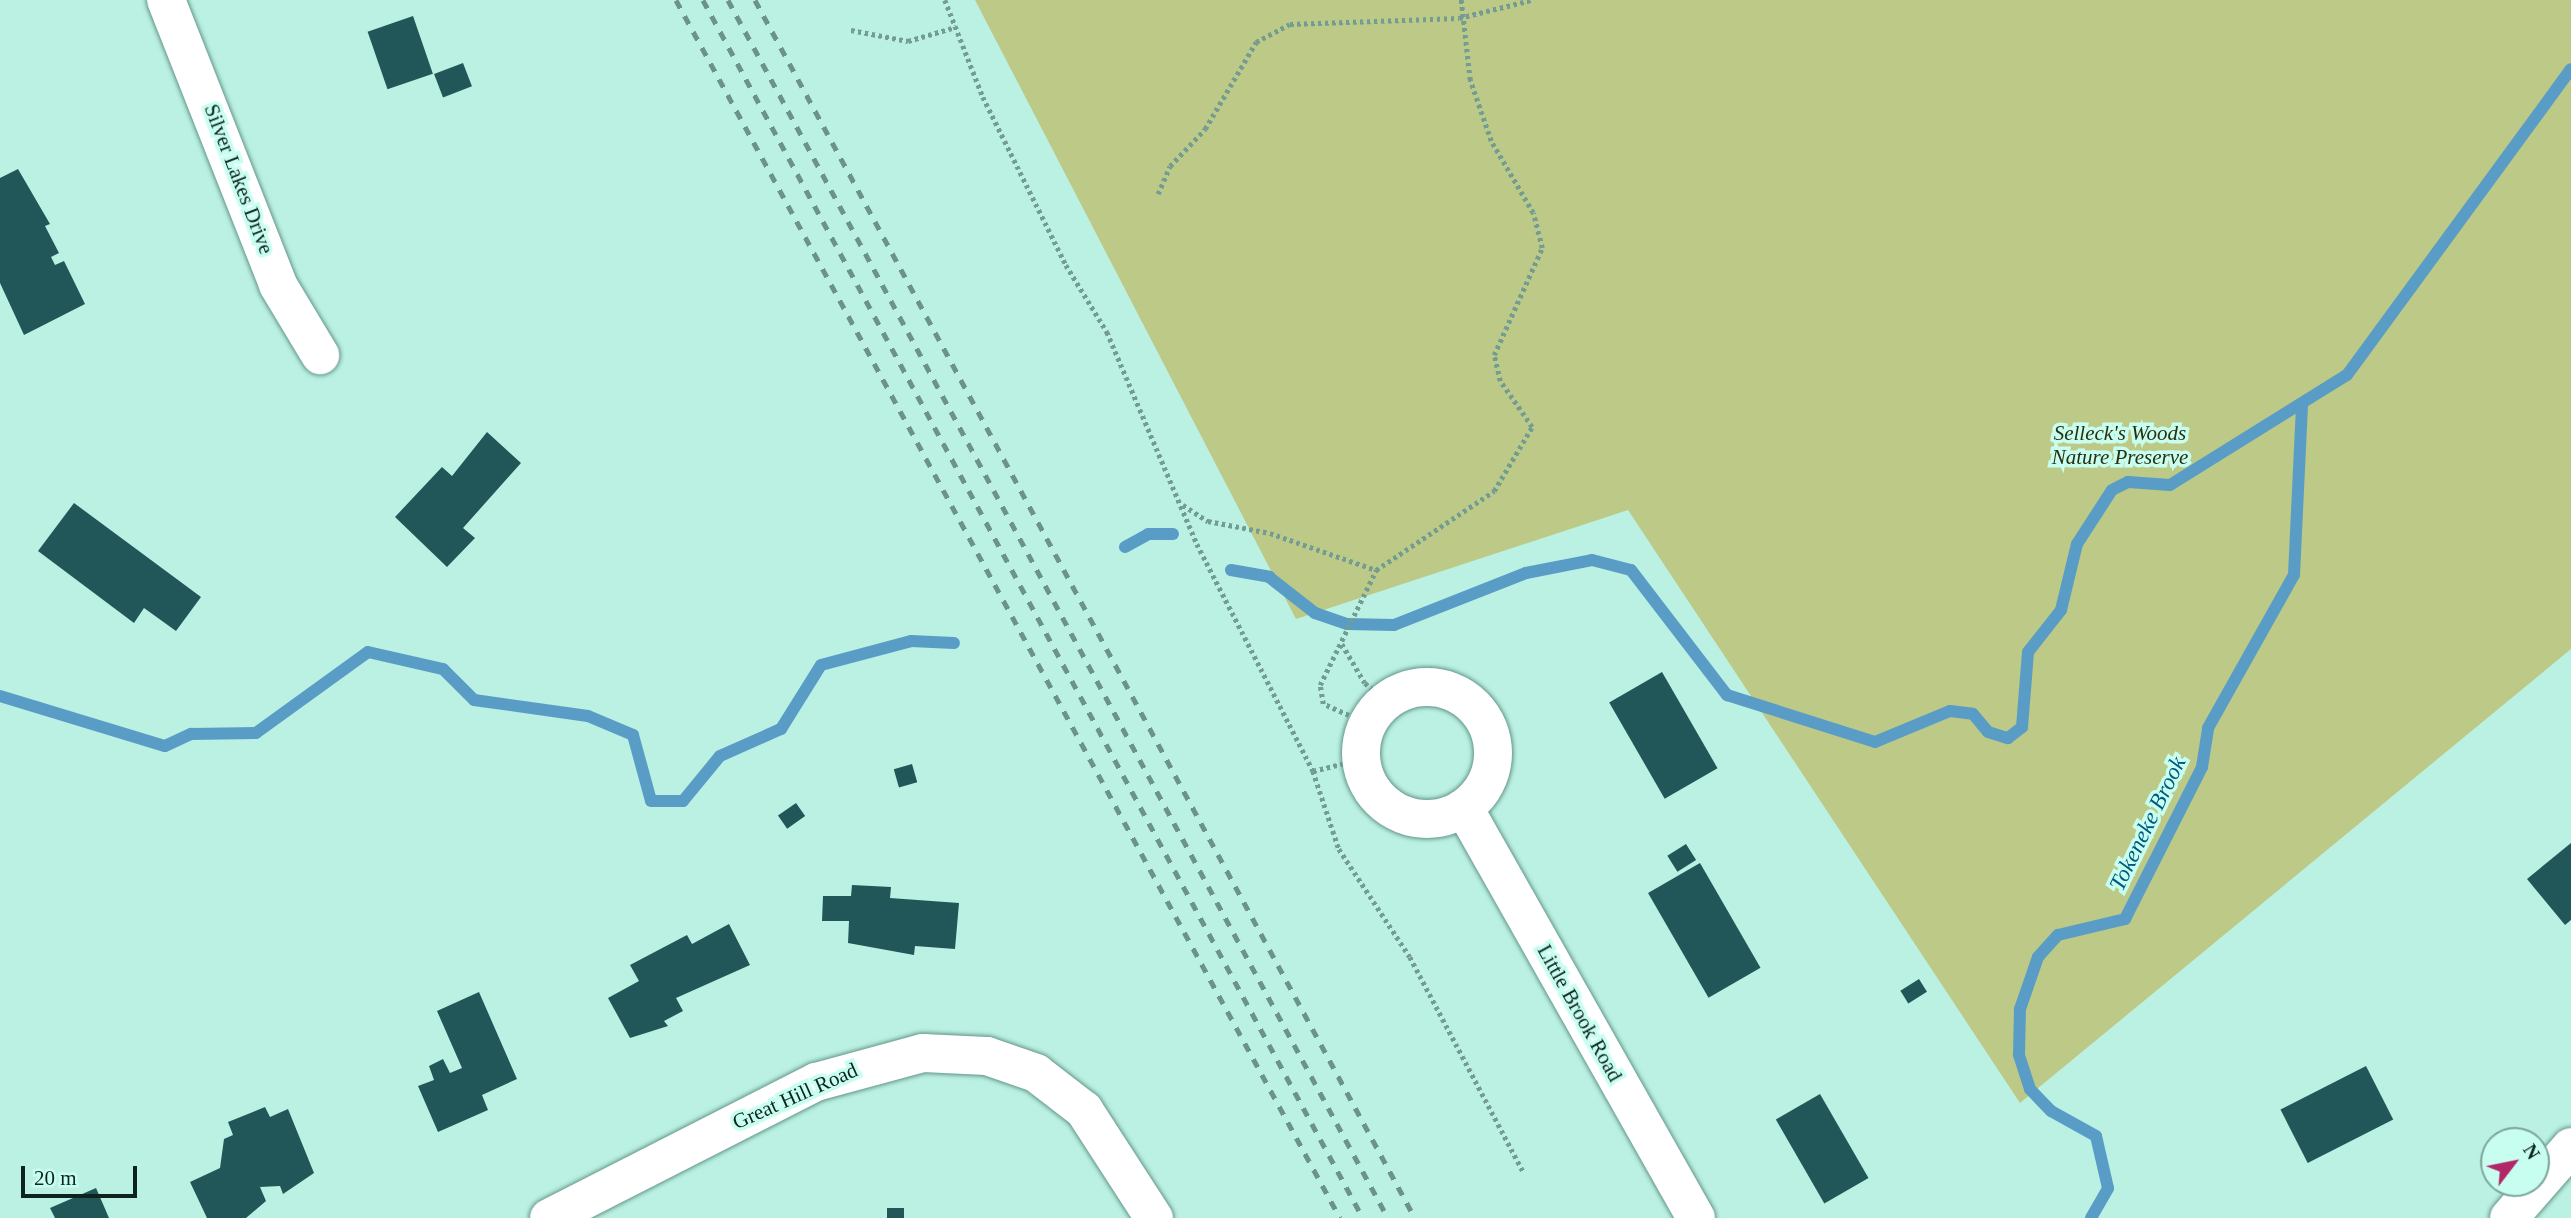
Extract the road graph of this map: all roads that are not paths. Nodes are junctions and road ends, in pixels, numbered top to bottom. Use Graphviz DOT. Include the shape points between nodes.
graph roads {
  1 [pos="166,0"];
  2 [pos="320,355"];
  3 [pos="1464,808"];
  4 [pos="2564,1165"];
  5 [pos="550,1218"];
  6 [pos="1154,1218"];
  7 [pos="1696,1218"];
  8 [pos="2509,1218"];
  1 -- 2 [label="street, Silver Lakes Drive" via="278,285"];
  3 -- 3 [label="street" via="1491,766 1482,717 1467,701 1440,689 1412,689 1372,728 1370,786 1396,811 1430,819"];
  3 -- 7 [label="street, Little Brook Road"];
  4 -- 8 [label="street"];
  5 -- 6 [label="street, Great Hill Road" via="816,1082 923,1053 987,1056 1036,1073 1084,1110"];
}
